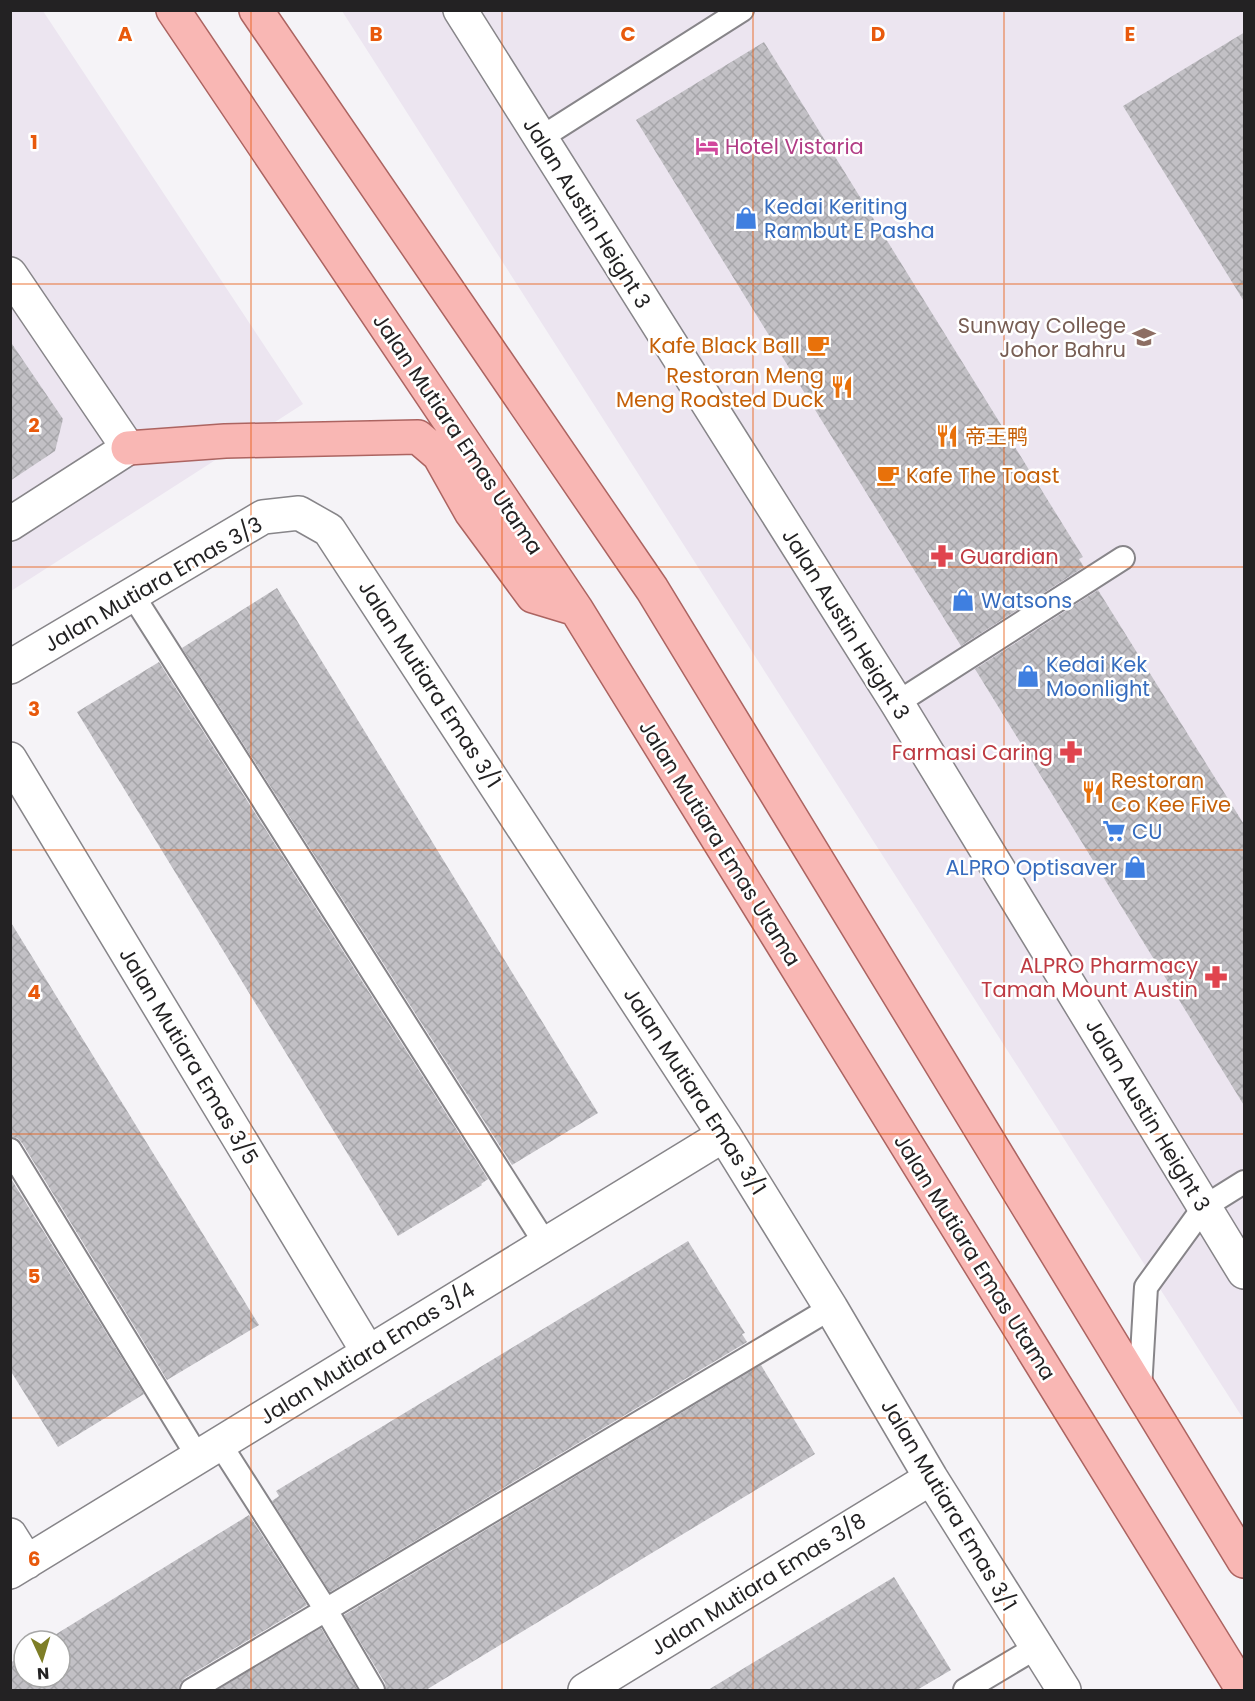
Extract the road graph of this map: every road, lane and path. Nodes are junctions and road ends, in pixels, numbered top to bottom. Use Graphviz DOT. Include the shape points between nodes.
graph roads {
  1 [pos="173,10"];
  2 [pos="256,10"];
  3 [pos="460,10"];
  4 [pos="742,10"];
  5 [pos="539,139"];
  6 [pos="10,274"];
  7 [pos="128,448"];
  8 [pos="299,513"];
  9 [pos="10,524"];
  10 [pos="1123,558"];
  11 [pos="132,594"];
  12 [pos="576,609"];
  13 [pos="10,667"];
  14 [pos="897,703"];
  15 [pos="10,759"];
  16 [pos="724,1135"];
  17 [pos="10,1150"];
  18 [pos="1245,1182"];
  19 [pos="1204,1208"];
  20 [pos="545,1243"];
  21 [pos="1245,1272"];
  22 [pos="831,1308"];
  23 [pos="368,1352"];
  24 [pos="1140,1391"];
  25 [pos="209,1450"];
  26 [pos="931,1479"];
  27 [pos="16,1557"];
  28 [pos="1245,1561"];
  29 [pos="326,1610"];
  30 [pos="1036,1647"];
  31 [pos="192,1690"];
  32 [pos="373,1690"];
  33 [pos="585,1690"];
  34 [pos="965,1690"];
  35 [pos="1064,1690"];
  36 [pos="1243,1690"];
  1 -- 12 [label="main road, Jalan Mutiara Emas Utama"];
  2 -- 24 [label="main road" via="652,589"];
  3 -- 5 [label="street, Jalan Austin Height 3"];
  4 -- 5 [label="lane"];
  5 -- 14 [label="street, Jalan Austin Height 3"];
  6 -- 7 [label="street"];
  7 -- 9 [label="street"];
  7 -- 12 [label="main road" via="225,441 418,437 439,455 471,512 533,596"];
  8 -- 11 [label="street, Jalan Mutiara Emas 3/3" via="262,517"];
  8 -- 16 [label="street, Jalan Mutiara Emas 3/1" via="329,530"];
  10 -- 14 [label="lane"];
  11 -- 13 [label="street, Jalan Mutiara Emas 3/3"];
  11 -- 20 [label="lane"];
  12 -- 36 [label="main road, Jalan Mutiara Emas Utama"];
  14 -- 19 [label="street, Jalan Austin Height 3"];
  15 -- 23 [label="street, Jalan Mutiara Emas 3/5"];
  16 -- 20 [label="street, Jalan Mutiara Emas 3/4"];
  16 -- 22 [label="street, Jalan Mutiara Emas 3/1"];
  17 -- 25 [label="lane"];
  18 -- 19 [label="lane"];
  19 -- 21 [label="street, Jalan Austin Height 3"];
  19 -- 24 [label="lane" via="1146,1287"];
  20 -- 23 [label="street, Jalan Mutiara Emas 3/4"];
  22 -- 26 [label="street, Jalan Mutiara Emas 3/1"];
  22 -- 29 [label="lane"];
  23 -- 25 [label="street, Jalan Mutiara Emas 3/4"];
  24 -- 28 [label="main road"];
  25 -- 27 [label="street, Jalan Mutiara Emas 3/4"];
  25 -- 29 [label="lane"];
  26 -- 30 [label="street, Jalan Mutiara Emas 3/1"];
  26 -- 33 [label="street, Jalan Mutiara Emas 3/8"];
  29 -- 31 [label="lane"];
  29 -- 32 [label="lane"];
  30 -- 34 [label="lane"];
  30 -- 35 [label="street, Jalan Mutiara Emas 3/1"];
}
